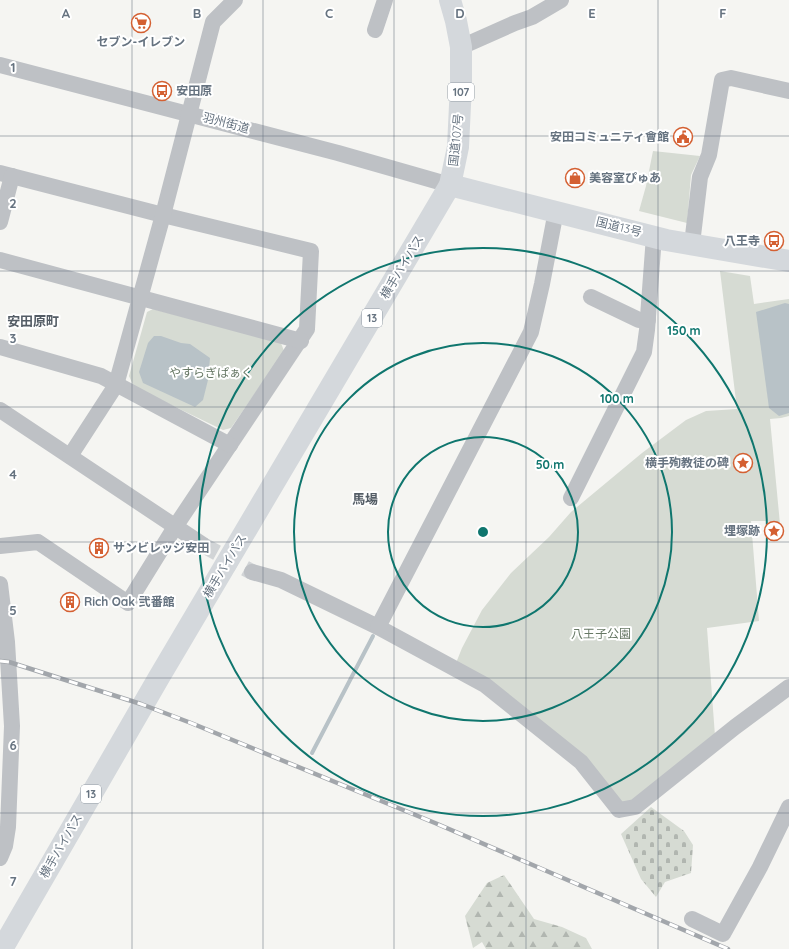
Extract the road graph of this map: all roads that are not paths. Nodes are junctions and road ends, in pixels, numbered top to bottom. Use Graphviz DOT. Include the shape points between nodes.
graph roads {
  1 [pos="235,0"];
  2 [pos="384,0"];
  3 [pos="450,0"];
  4 [pos="561,0"];
  5 [pos="375,30"];
  6 [pos="460,48"];
  7 [pos="0,65"];
  8 [pos="789,91"];
  9 [pos="189,114"];
  10 [pos="6,174"];
  11 [pos="450,185"];
  12 [pos="556,211"];
  13 [pos="163,215"];
  14 [pos="0,222"];
  15 [pos="654,236"];
  16 [pos="692,244"];
  17 [pos="0,260"];
  18 [pos="789,261"];
  19 [pos="591,297"];
  20 [pos="140,298"];
  21 [pos="648,320"];
  22 [pos="301,341"];
  23 [pos="0,347"];
  24 [pos="116,385"];
  25 [pos="0,410"];
  26 [pos="230,445"];
  27 [pos="70,456"];
  28 [pos="571,498"];
  29 [pos="175,527"];
  30 [pos="203,545"];
  31 [pos="0,546"];
  32 [pos="252,572"];
  33 [pos="0,584"];
  34 [pos="378,628"];
  35 [pos="789,687"];
  36 [pos="789,807"];
  37 [pos="0,858"];
  38 [pos="692,919"];
  39 [pos="2,949"];
  1 -- 9 [label="street" via="213,22"];
  2 -- 5 [label="street"];
  3 -- 6 [label="highway, 国道107号 / 107"];
  4 -- 6 [label="street" via="532,17"];
  6 -- 11 [label="highway, 国道107号 / 107" via="458,147"];
  7 -- 9 [label="street, 羽州街道"];
  8 -- 16 [label="street" via="731,78 722,80 709,155 700,177"];
  9 -- 11 [label="street, 羽州街道"];
  9 -- 13 [label="street"];
  10 -- 13 [label="street"];
  10 -- 14 [label="street"];
  11 -- 12 [label="highway, 国道13号"];
  11 -- 39 [label="highway, 横手バイパス / 13" via="158,679"];
  12 -- 15 [label="highway, 国道13号"];
  12 -- 34 [label="street" via="531,332"];
  13 -- 20 [label="street"];
  13 -- 22 [label="street" via="311,251 308,329"];
  15 -- 16 [label="highway, 国道13号"];
  15 -- 21 [label="street"];
  16 -- 18 [label="highway, 国道13号"];
  17 -- 20 [label="street"];
  19 -- 21 [label="street" via="639,320"];
  20 -- 22 [label="street"];
  20 -- 24 [label="street"];
  21 -- 28 [label="street" via="644,352"];
  22 -- 26 [label="street"];
  23 -- 24 [label="street" via="101,376"];
  24 -- 26 [label="street"];
  24 -- 27 [label="street"];
  25 -- 27 [label="street"];
  26 -- 29 [label="street"];
  27 -- 29 [label="street"];
  29 -- 30 [label="street"];
  29 -- 31 [label="street" via="128,603 38,542"];
  32 -- 34 [label="street" via="281,580"];
  33 -- 37 [label="street" via="7,642 12,726 8,827"];
  34 -- 35 [label="street" via="485,685 581,762 619,810 635,807"];
  36 -- 38 [label="street" via="723,934"];
}
